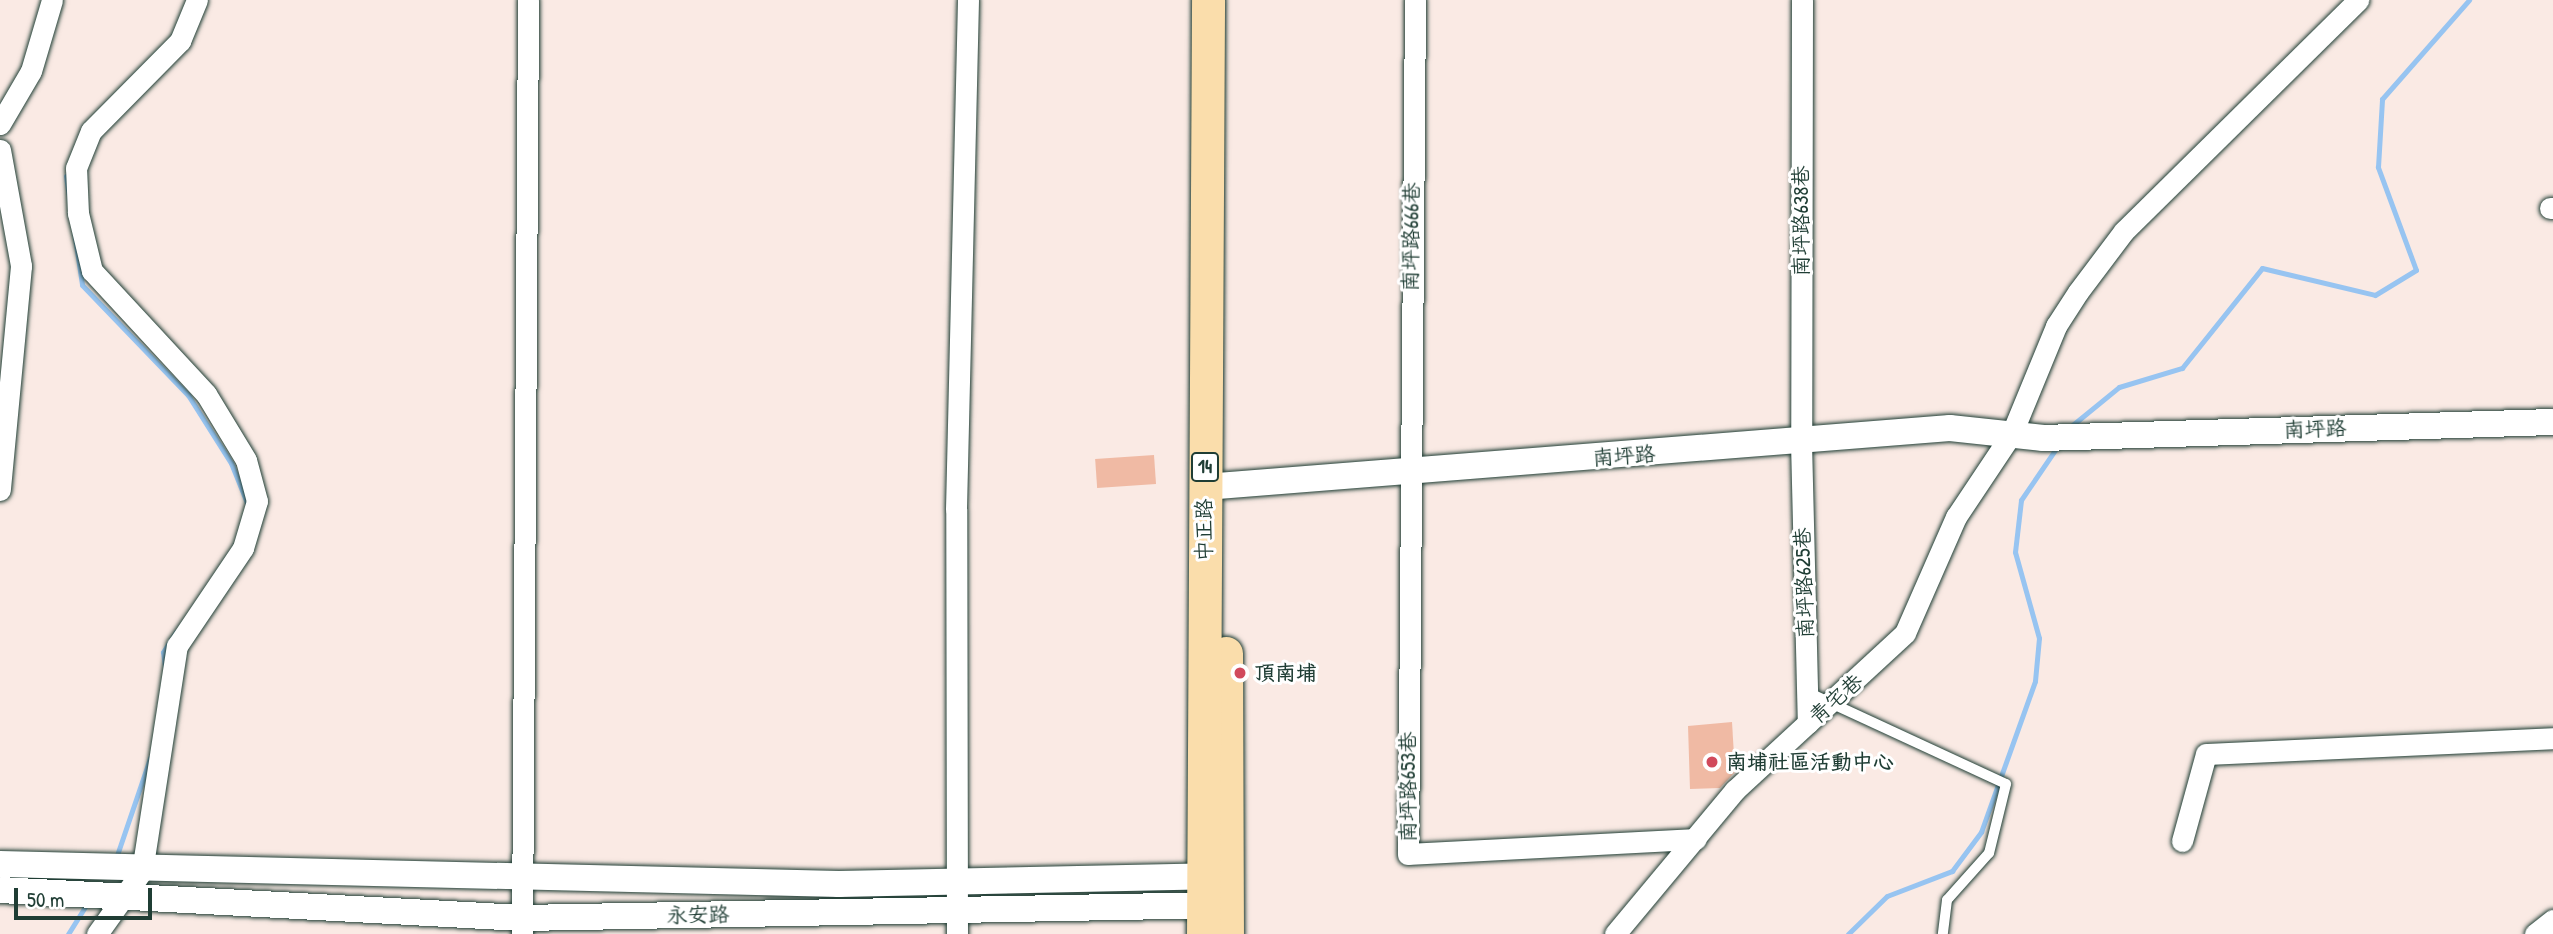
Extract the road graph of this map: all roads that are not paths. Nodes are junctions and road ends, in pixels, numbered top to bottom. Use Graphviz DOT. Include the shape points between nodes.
graph roads {
  1 [pos="52,0"];
  2 [pos="197,0"];
  3 [pos="528,0"];
  4 [pos="968,0"];
  5 [pos="1208,0"];
  6 [pos="1230,0"];
  7 [pos="1415,0"];
  8 [pos="1802,0"];
  9 [pos="2358,0"];
  10 [pos="0,124"];
  11 [pos="0,150"];
  12 [pos="2553,422"];
  13 [pos="2012,433"];
  14 [pos="1801,442"];
  15 [pos="1407,473"];
  16 [pos="1215,487"];
  17 [pos="0,490"];
  18 [pos="1807,692"];
  19 [pos="1836,700"];
  20 [pos="1808,723"];
  21 [pos="2553,738"];
  22 [pos="1696,839"];
  23 [pos="2182,841"];
  24 [pos="0,864"];
  25 [pos="142,871"];
  26 [pos="523,880"];
  27 [pos="958,883"];
  28 [pos="0,890"];
  29 [pos="128,897"];
  30 [pos="1215,905"];
  31 [pos="2553,920"];
  32 [pos="957,922"];
  33 [pos="522,926"];
  34 [pos="97,934"];
  35 [pos="1615,934"];
  36 [pos="1943,934"];
  37 [pos="2535,934"];
  1 -- 10 [label="street" via="32,71"];
  2 -- 25 [label="street" via="180,41 91,131 76,168 83,253 92,271 206,394 246,460 257,501 243,548 177,646"];
  3 -- 26 [label="street"];
  4 -- 27 [label="street" via="956,509"];
  5 -- 16 [label="main road, 中正路 / 14"];
  6 -- 16 [label="main road, 中正路 / 14"];
  7 -- 15 [label="street, 南坪路666巷"];
  8 -- 14 [label="street, 南坪路638巷"];
  9 -- 13 [label="street, 青宅巷" via="2124,231 2056,326"];
  11 -- 17 [label="street" via="21,266"];
  12 -- 13 [label="street, 南坪路" via="2043,438"];
  13 -- 14 [label="street, 南坪路" via="1950,428"];
  13 -- 19 [label="street, 青宅巷" via="1956,517 1905,633"];
  14 -- 15 [label="street, 南坪路"];
  14 -- 18 [label="street, 南坪路625巷"];
  15 -- 16 [label="street, 南坪路"];
  15 -- 22 [label="street, 南坪路653巷" via="1408,854"];
  16 -- 30 [label="main road, 中正路 / 14"];
  18 -- 19 [label="lane"];
  18 -- 20 [label="street, 南坪路625巷"];
  19 -- 20 [label="street, 青宅巷"];
  19 -- 36 [label="lane" via="2006,784 1989,853 1947,900"];
  20 -- 22 [label="street, 青宅巷" via="1735,790"];
  21 -- 23 [label="street" via="2206,754"];
  22 -- 35 [label="street, 青宅巷"];
  24 -- 25 [label="street, 永安路"];
  25 -- 26 [label="street, 永安路"];
  25 -- 29 [label="street"];
  26 -- 27 [label="street, 永安路"];
  26 -- 33 [label="street"];
  27 -- 30 [label="street, 永安路"];
  27 -- 32 [label="street"];
  28 -- 29 [label="street, 永安路"];
  29 -- 33 [label="street, 永安路"];
  29 -- 34 [label="street"];
  30 -- 32 [label="street, 永安路"];
  31 -- 37 [label="street"];
  32 -- 33 [label="street, 永安路"];
}
